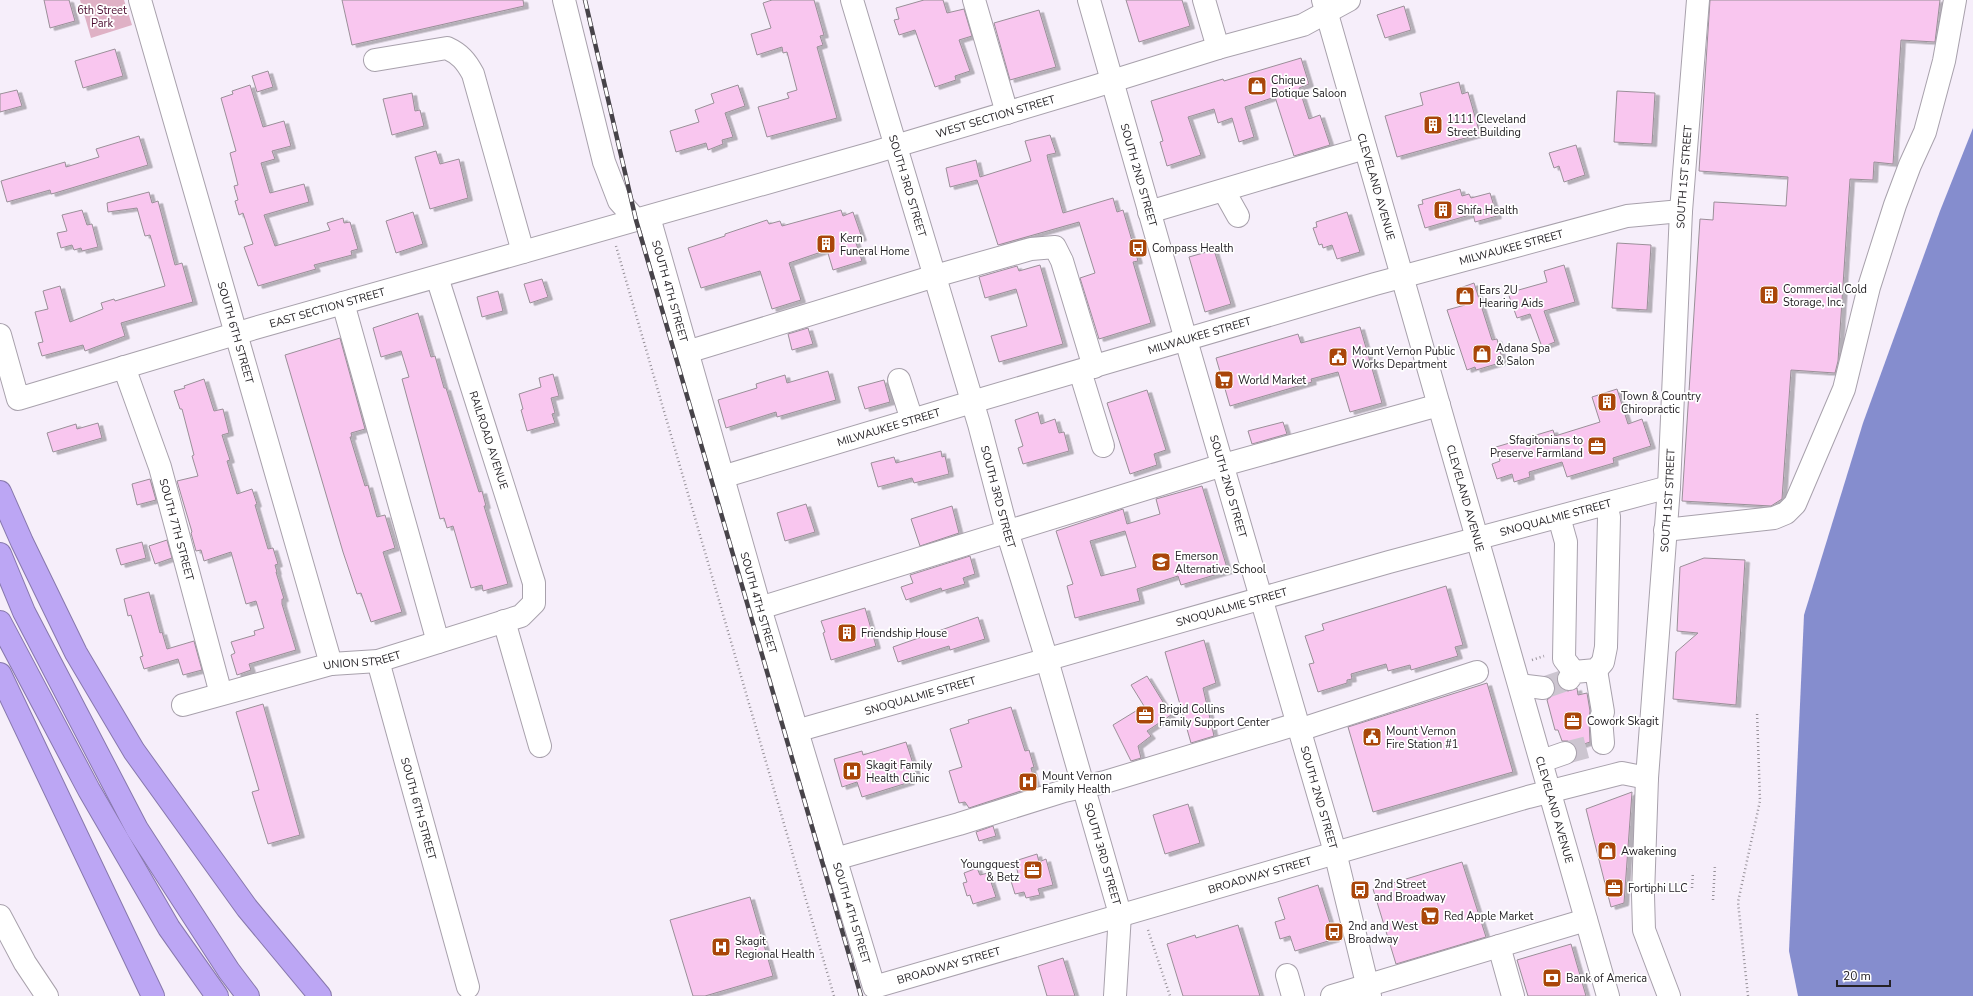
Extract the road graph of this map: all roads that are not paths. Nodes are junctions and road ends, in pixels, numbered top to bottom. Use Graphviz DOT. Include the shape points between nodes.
graph roads {
  1 [pos="140,0"];
  2 [pos="564,0"];
  3 [pos="852,0"];
  4 [pos="974,0"];
  5 [pos="1089,0"];
  6 [pos="1204,0"];
  7 [pos="1349,0"];
  8 [pos="1698,0"];
  9 [pos="1955,0"];
  10 [pos="1324,6"];
  11 [pos="1218,48"];
  12 [pos="375,60"];
  13 [pos="1112,81"];
  14 [pos="1007,113"];
  15 [pos="897,146"];
  16 [pos="1365,148"];
  17 [pos="1224,191"];
  18 [pos="1681,211"];
  19 [pos="1150,212"];
  20 [pos="1238,216"];
  21 [pos="643,218"];
  22 [pos="523,252"];
  23 [pos="935,276"];
  24 [pos="437,277"];
  25 [pos="1402,277"];
  26 [pos="343,303"];
  27 [pos="0,334"];
  28 [pos="236,334"];
  29 [pos="1186,340"];
  30 [pos="687,352"];
  31 [pos="124,367"];
  32 [pos="1087,369"];
  33 [pos="898,380"];
  34 [pos="972,402"];
  35 [pos="1439,405"];
  36 [pos="912,420"];
  37 [pos="1103,446"];
  38 [pos="1223,465"];
  39 [pos="722,477"];
  40 [pos="1669,487"];
  41 [pos="0,492"];
  42 [pos="1606,504"];
  43 [pos="1559,517"];
  44 [pos="1665,530"];
  45 [pos="1007,531"];
  46 [pos="1478,539"];
  47 [pos="0,554"];
  48 [pos="1260,599"];
  49 [pos="534,603"];
  50 [pos="760,608"];
  51 [pos="504,621"];
  52 [pos="0,622"];
  53 [pos="438,642"];
  54 [pos="1048,660"];
  55 [pos="378,661"];
  56 [pos="331,664"];
  57 [pos="1596,670"];
  58 [pos="1477,672"];
  59 [pos="0,674"];
  60 [pos="1520,685"];
  61 [pos="1543,688"];
  62 [pos="221,694"];
  63 [pos="183,705"];
  64 [pos="1298,727"];
  65 [pos="796,731"];
  66 [pos="1603,743"];
  67 [pos="540,746"];
  68 [pos="1566,753"];
  69 [pos="1542,761"];
  70 [pos="1647,778"];
  71 [pos="1083,787"];
  72 [pos="1549,791"];
  73 [pos="1335,852"];
  74 [pos="835,859"];
  75 [pos="1120,914"];
  76 [pos="0,916"];
  77 [pos="1586,920"];
  78 [pos="1499,946"];
  79 [pos="1287,974"];
  80 [pos="468,987"];
  81 [pos="874,987"];
  82 [pos="1369,990"];
  83 [pos="47,996"];
  84 [pos="153,996"];
  85 [pos="217,996"];
  86 [pos="248,996"];
  87 [pos="320,996"];
  88 [pos="1115,996"];
  89 [pos="1293,996"];
  90 [pos="1332,996"];
  91 [pos="1513,996"];
  92 [pos="1608,996"];
  93 [pos="1669,996"];
  1 -- 28 [label="street, SOUTH 6TH STREET"];
  2 -- 21 [label="street" via="604,162 619,201"];
  3 -- 15 [label="street, SOUTH 3RD STREET"];
  4 -- 14 [label="street"];
  5 -- 13 [label="street, SOUTH 2ND STREET"];
  6 -- 11 [label="street"];
  7 -- 10 [label="street, WEST SECTION STREET"];
  8 -- 18 [label="street, SOUTH 1ST STREET"];
  9 -- 44 [label="street" via="1944,61 1925,132 1894,205 1869,287 1844,389 1795,504 1786,513 1774,518"];
  10 -- 11 [label="street, WEST SECTION STREET" via="1304,25"];
  10 -- 16 [label="street, CLEVELAND AVENUE"];
  11 -- 13 [label="street, WEST SECTION STREET"];
  12 -- 22 [label="street" via="447,48 457,52 465,60 473,74"];
  13 -- 14 [label="street, WEST SECTION STREET"];
  13 -- 19 [label="street, SOUTH 2ND STREET"];
  14 -- 15 [label="street, WEST SECTION STREET"];
  15 -- 21 [label="street, WEST SECTION STREET"];
  15 -- 23 [label="street, SOUTH 3RD STREET"];
  16 -- 17 [label="street"];
  16 -- 25 [label="street, CLEVELAND AVENUE"];
  17 -- 19 [label="street"];
  17 -- 20 [label="street"];
  18 -- 25 [label="street, MILWAUKEE STREET" via="1627,216"];
  18 -- 40 [label="street, SOUTH 1ST STREET"];
  19 -- 29 [label="street, SOUTH 2ND STREET"];
  21 -- 22 [label="street, EAST SECTION STREET"];
  21 -- 30 [label="street, SOUTH 4TH STREET"];
  22 -- 24 [label="street, EAST SECTION STREET"];
  23 -- 30 [label="street"];
  23 -- 32 [label="street" via="1031,249 1055,247 1062,261"];
  23 -- 34 [label="street, SOUTH 3RD STREET"];
  24 -- 26 [label="street, EAST SECTION STREET"];
  24 -- 49 [label="street, RAILROAD AVENUE" via="534,583"];
  25 -- 29 [label="street, MILWAUKEE STREET"];
  25 -- 35 [label="street, CLEVELAND AVENUE"];
  26 -- 28 [label="street, EAST SECTION STREET"];
  26 -- 53 [label="street"];
  27 -- 31 [label="street, EAST SECTION STREET" via="18,399"];
  28 -- 31 [label="street, EAST SECTION STREET"];
  28 -- 56 [label="street, SOUTH 6TH STREET"];
  29 -- 32 [label="street, MILWAUKEE STREET"];
  29 -- 38 [label="street, SOUTH 2ND STREET"];
  30 -- 39 [label="street, SOUTH 4TH STREET"];
  31 -- 62 [label="street, SOUTH 7TH STREET" via="160,467"];
  32 -- 34 [label="street, MILWAUKEE STREET"];
  32 -- 37 [label="street"];
  33 -- 36 [label="street"];
  34 -- 36 [label="street, MILWAUKEE STREET"];
  34 -- 45 [label="street, SOUTH 3RD STREET"];
  35 -- 38 [label="street"];
  35 -- 46 [label="street, CLEVELAND AVENUE"];
  36 -- 39 [label="street, MILWAUKEE STREET"];
  38 -- 45 [label="street"];
  38 -- 48 [label="street, SOUTH 2ND STREET"];
  39 -- 50 [label="street, SOUTH 4TH STREET"];
  40 -- 42 [label="street, SNOQUALMIE STREET"];
  40 -- 44 [label="street, SOUTH 1ST STREET"];
  41 -- 87 [label="highway" via="76,653 134,751 247,908"];
  42 -- 43 [label="street, SNOQUALMIE STREET"];
  42 -- 57 [label="street" via="1609,517 1606,647 1603,662"];
  43 -- 46 [label="street, SNOQUALMIE STREET"];
  43 -- 57 [label="street" via="1566,542 1564,659 1571,676"];
  44 -- 70 [label="street, SOUTH 1ST STREET"];
  45 -- 50 [label="street"];
  45 -- 54 [label="street, SOUTH 3RD STREET"];
  46 -- 48 [label="street, SNOQUALMIE STREET"];
  46 -- 60 [label="street, CLEVELAND AVENUE"];
  47 -- 86 [label="highway" via="24,612 137,829"];
  48 -- 54 [label="street, SNOQUALMIE STREET"];
  48 -- 64 [label="street, SOUTH 2ND STREET"];
  49 -- 51 [label="street, UNION STREET" via="521,616"];
  50 -- 65 [label="street, SOUTH 4TH STREET"];
  51 -- 53 [label="street, UNION STREET"];
  51 -- 67 [label="street"];
  52 -- 85 [label="highway" via="89,790 169,928"];
  53 -- 55 [label="street, UNION STREET"];
  54 -- 65 [label="street, SNOQUALMIE STREET"];
  54 -- 71 [label="street, SOUTH 3RD STREET"];
  55 -- 56 [label="street, UNION STREET"];
  55 -- 80 [label="street, SOUTH 6TH STREET"];
  56 -- 62 [label="street, UNION STREET"];
  57 -- 66 [label="street" via="1603,712"];
  58 -- 64 [label="street"];
  59 -- 84 [label="highway"];
  60 -- 61 [label="street"];
  60 -- 69 [label="street, CLEVELAND AVENUE"];
  62 -- 63 [label="street, UNION STREET"];
  64 -- 71 [label="street"];
  64 -- 73 [label="street, SOUTH 2ND STREET"];
  65 -- 74 [label="street, SOUTH 4TH STREET"];
  68 -- 69 [label="street"];
  69 -- 72 [label="street, CLEVELAND AVENUE"];
  70 -- 72 [label="street, BROADWAY STREET" via="1622,773"];
  70 -- 93 [label="street, SOUTH 1ST STREET" via="1644,930"];
  71 -- 74 [label="street"];
  71 -- 75 [label="street, SOUTH 3RD STREET"];
  72 -- 73 [label="street, BROADWAY STREET"];
  72 -- 77 [label="street, CLEVELAND AVENUE"];
  73 -- 75 [label="street, BROADWAY STREET"];
  73 -- 82 [label="street, SOUTH 2ND STREET"];
  74 -- 81 [label="street, SOUTH 4TH STREET"];
  75 -- 81 [label="street, BROADWAY STREET"];
  75 -- 88 [label="street, SOUTH 3RD STREET"];
  76 -- 83 [label="street" via="25,963"];
  77 -- 78 [label="street"];
  77 -- 92 [label="street, CLEVELAND AVENUE"];
  78 -- 82 [label="street"];
  78 -- 91 [label="street"];
  79 -- 89 [label="street"];
  82 -- 90 [label="street"];
}
